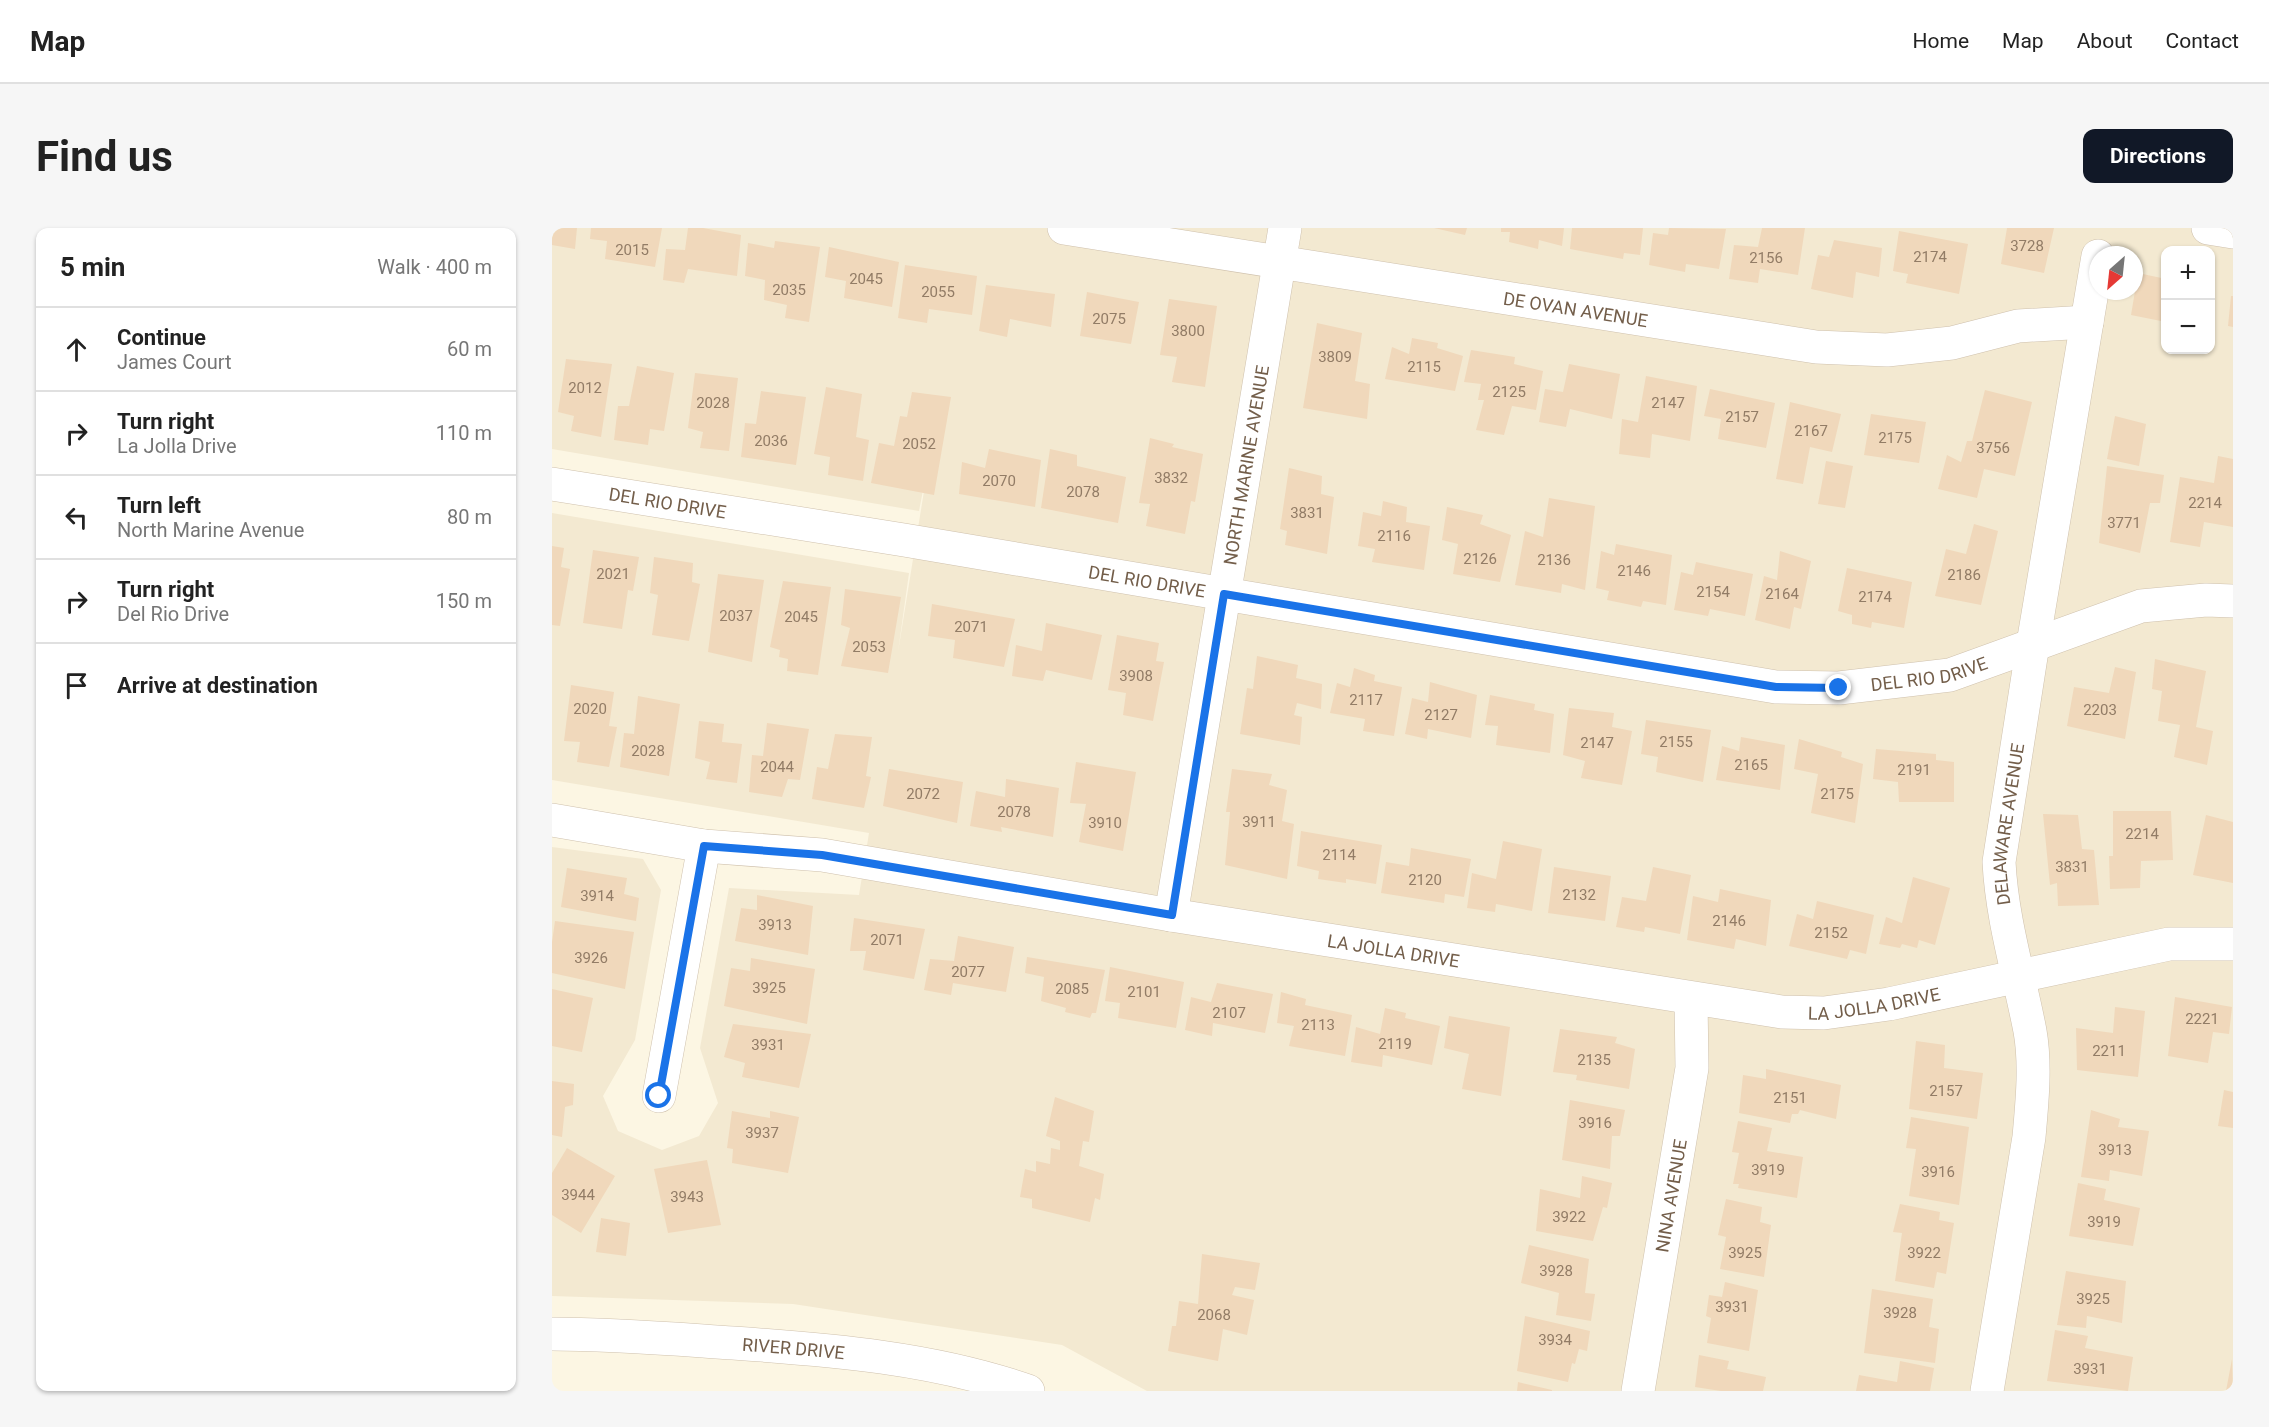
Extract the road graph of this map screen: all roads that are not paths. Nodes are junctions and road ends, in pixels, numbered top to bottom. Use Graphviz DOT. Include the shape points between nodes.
graph roads {
  1 [pos="1064,228"];
  2 [pos="1285,228"];
  3 [pos="2103,228"];
  4 [pos="2208,228"];
  5 [pos="2233,232"];
  6 [pos="2100,246"];
  7 [pos="1279,263"];
  8 [pos="2091,300"];
  9 [pos="2087,322"];
  10 [pos="552,484"];
  11 [pos="1224,594"];
  12 [pos="2233,601"];
  13 [pos="2033,644"];
  14 [pos="552,820"];
  15 [pos="704,846"];
  16 [pos="1172,915"];
  17 [pos="2233,944"];
  18 [pos="2017,976"];
  19 [pos="1691,999"];
  20 [pos="659,1096"];
  21 [pos="552,1334"];
  22 [pos="1028,1391"];
  23 [pos="1638,1391"];
  24 [pos="1987,1391"];
  1 -- 7 [label="street, DE OVAN AVENUE"];
  2 -- 7 [label="street, NORTH MARINE AVENUE"];
  3 -- 6 [label="street, DELAWARE AVENUE"];
  4 -- 5 [label="street"];
  7 -- 9 [label="street, DE OVAN AVENUE" via="1816,347 1887,350 1952,343 2018,326"];
  7 -- 11 [label="street, NORTH MARINE AVENUE"];
  8 -- 9 [label="street, DELAWARE AVENUE"];
  9 -- 13 [label="street, DELAWARE AVENUE"];
  10 -- 11 [label="street, DEL RIO DRIVE"];
  11 -- 13 [label="street, DEL RIO DRIVE" via="1776,687 1839,688 1950,675"];
  11 -- 16 [label="street, NORTH MARINE AVENUE"];
  12 -- 13 [label="street, DEL RIO DRIVE" via="2141,606"];
  13 -- 18 [label="street, DELAWARE AVENUE" via="1999,862"];
  14 -- 15 [label="street, LA JOLLA DRIVE"];
  15 -- 16 [label="street, LA JOLLA DRIVE" via="822,855"];
  15 -- 20 [label="street"];
  16 -- 19 [label="street, LA JOLLA DRIVE"];
  17 -- 18 [label="street, LA JOLLA DRIVE" via="2169,944"];
  18 -- 19 [label="street, LA JOLLA DRIVE" via="1889,1004 1824,1013 1782,1012"];
  18 -- 24 [label="street, DELAWARE AVENUE" via="2030,1033 2032,1097 2029,1137"];
  19 -- 23 [label="street, NINA AVENUE" via="1692,1068"];
  21 -- 22 [label="street, RIVER DRIVE" via="606,1334 825,1350 931,1364 989,1377"];
}
